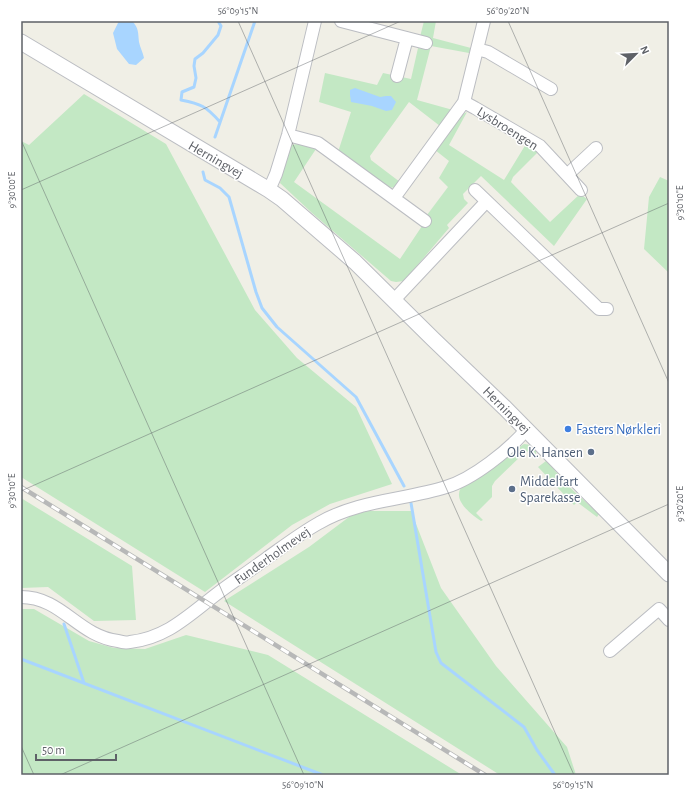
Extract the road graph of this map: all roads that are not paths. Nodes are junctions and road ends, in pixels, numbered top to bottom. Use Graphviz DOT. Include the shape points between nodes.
graph roads {
  1 [pos="315,21"];
  2 [pos="341,21"];
  3 [pos="484,21"];
  4 [pos="406,38"];
  5 [pos="21,42"];
  6 [pos="426,44"];
  7 [pos="477,49"];
  8 [pos="397,76"];
  9 [pos="551,89"];
  10 [pos="464,102"];
  11 [pos="288,135"];
  12 [pos="596,148"];
  13 [pos="567,175"];
  14 [pos="269,190"];
  15 [pos="474,190"];
  16 [pos="582,190"];
  17 [pos="394,198"];
  18 [pos="486,202"];
  19 [pos="425,221"];
  20 [pos="394,300"];
  21 [pos="607,309"];
  22 [pos="527,430"];
  23 [pos="669,574"];
  24 [pos="21,597"];
  25 [pos="669,620"];
  26 [pos="610,651"];
  1 -- 11 [label="street"];
  2 -- 4 [label="street"];
  3 -- 7 [label="street, Lysbroengen"];
  4 -- 6 [label="street"];
  4 -- 8 [label="street"];
  5 -- 14 [label="street, Herningvej"];
  7 -- 9 [label="street" via="488,52"];
  7 -- 10 [label="street, Lysbroengen"];
  10 -- 13 [label="street, Lysbroengen" via="540,146"];
  10 -- 17 [label="street, Lysbroengen"];
  11 -- 14 [label="street"];
  11 -- 17 [label="street" via="318,143"];
  12 -- 13 [label="street"];
  13 -- 16 [label="street, Lysbroengen"];
  14 -- 20 [label="street, Herningvej" via="355,262"];
  15 -- 18 [label="street"];
  17 -- 19 [label="street"];
  18 -- 20 [label="street"];
  18 -- 21 [label="street" via="599,309"];
  20 -- 22 [label="street, Herningvej"];
  22 -- 23 [label="street, Herningvej"];
  22 -- 24 [label="street, Funderholmevej" via="508,448 464,479 447,486 349,510 319,523 178,624 150,638 128,642 109,640 92,634 48,602"];
  25 -- 26 [label="street" via="658,609"];
}
